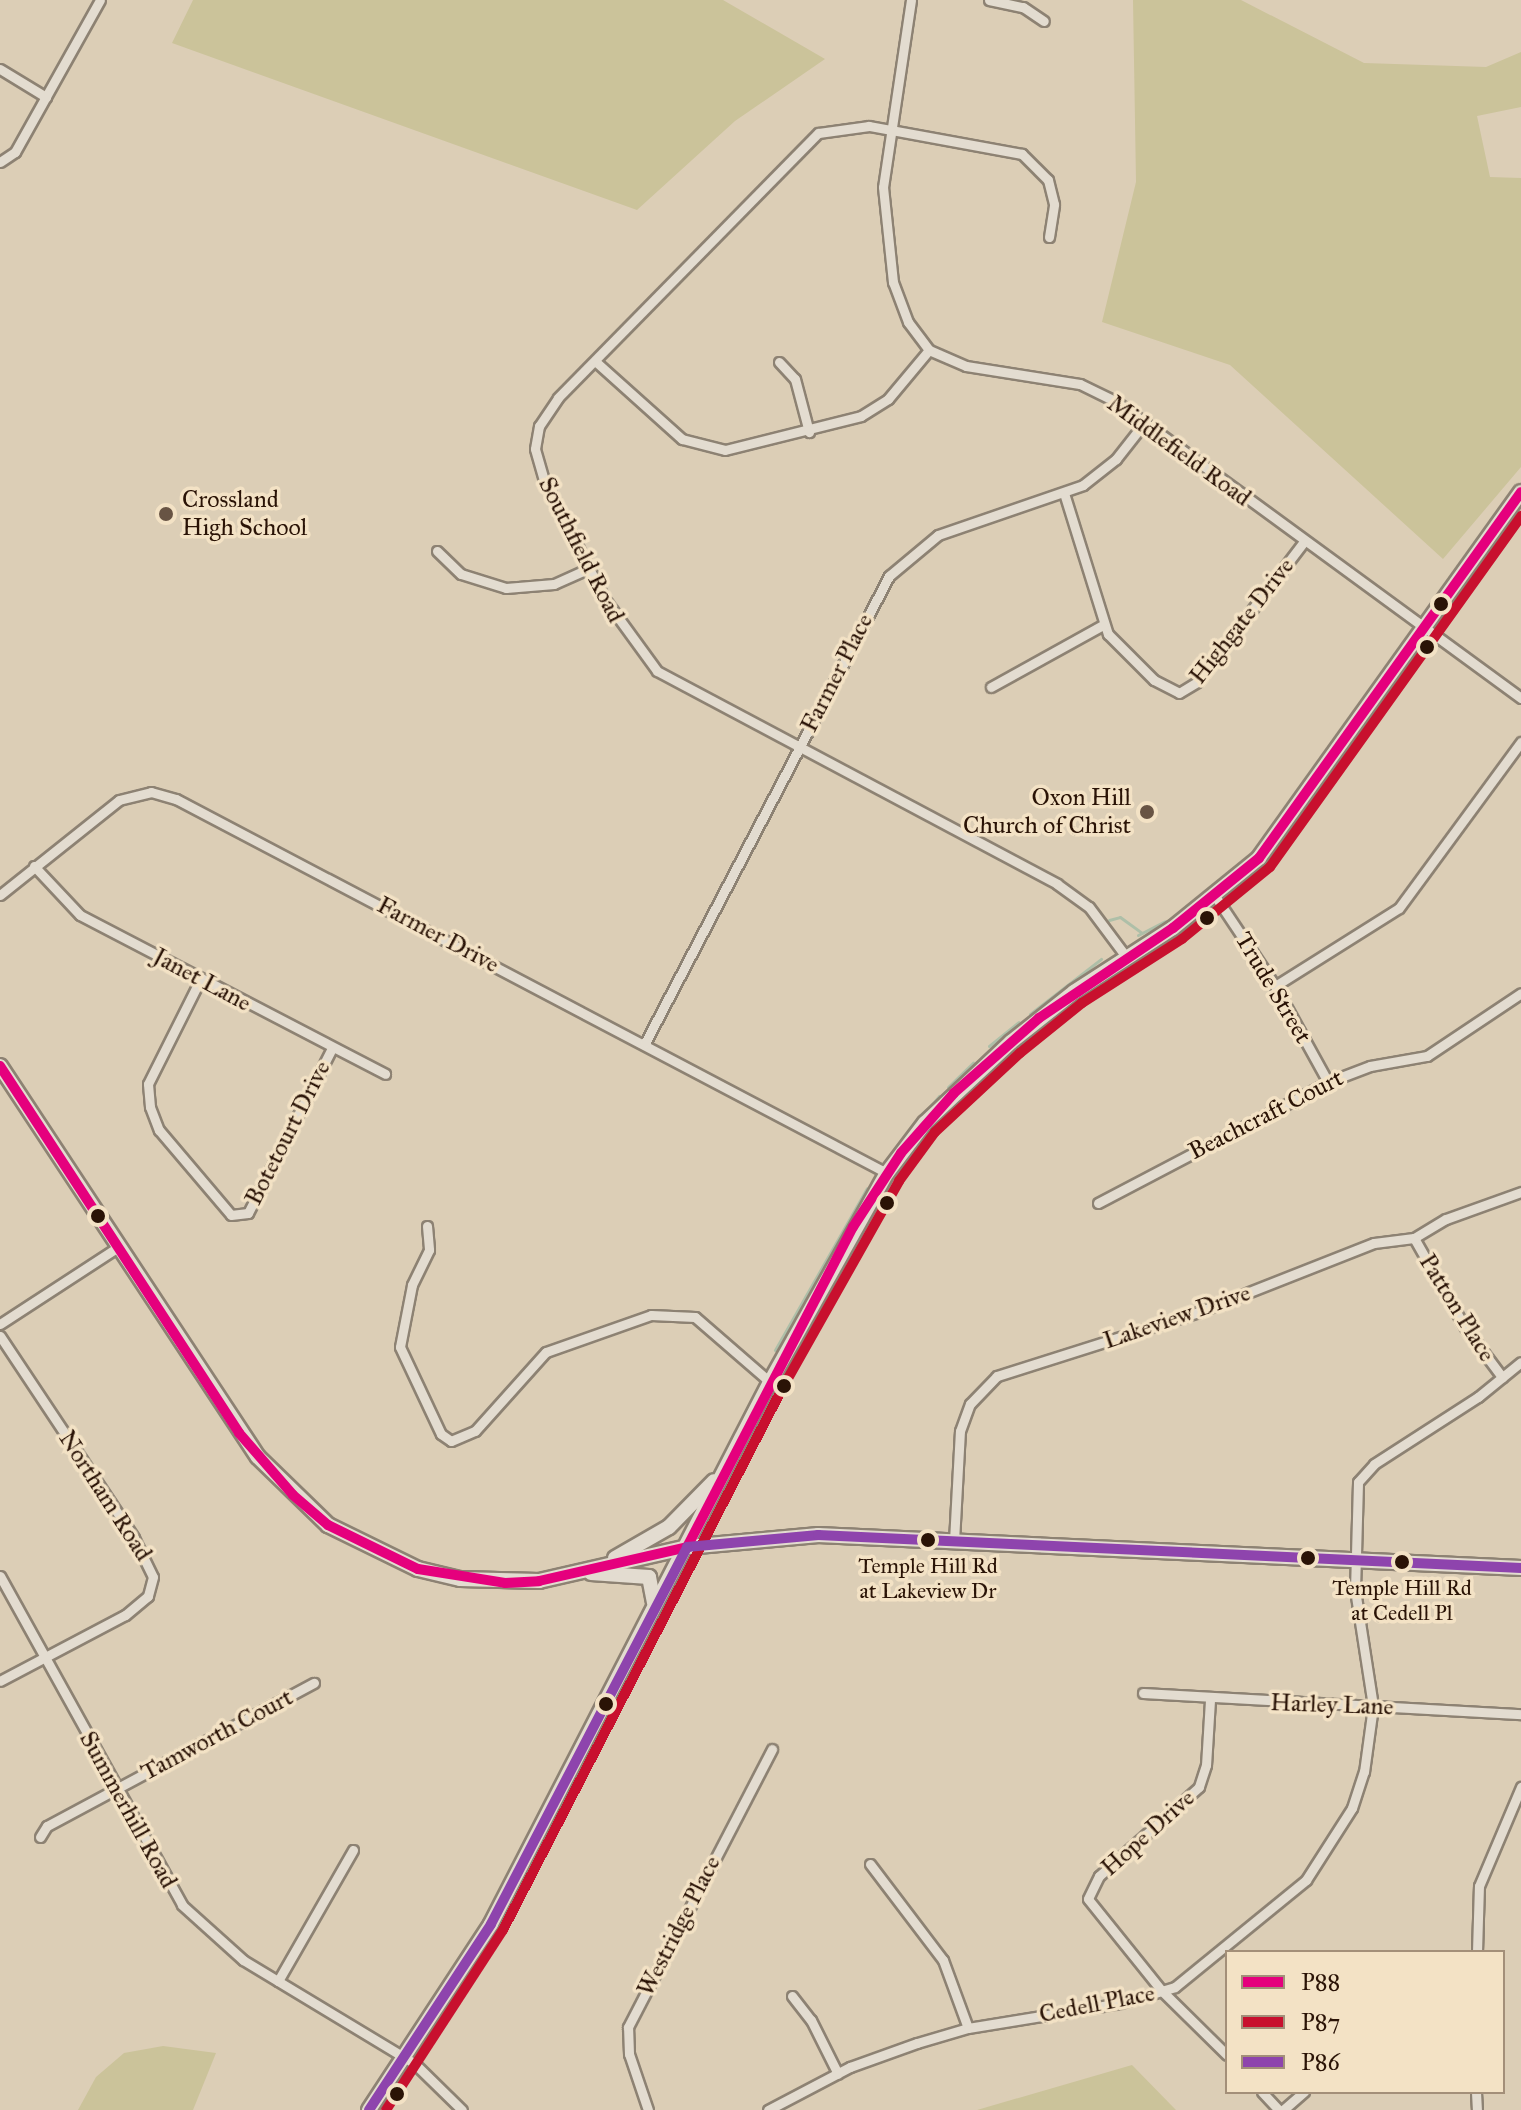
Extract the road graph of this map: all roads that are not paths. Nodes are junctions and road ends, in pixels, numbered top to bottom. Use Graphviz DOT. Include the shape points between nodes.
graph roads {
  1 [pos="100,0"];
  2 [pos="911,0"];
  3 [pos="989,0"];
  4 [pos="1044,21"];
  5 [pos="0,69"];
  6 [pos="46,97"];
  7 [pos="888,128"];
  8 [pos="0,162"];
  9 [pos="1049,237"];
  10 [pos="929,350"];
  11 [pos="595,361"];
  12 [pos="779,362"];
  13 [pos="1145,422"];
  14 [pos="809,432"];
  15 [pos="1521,492"];
  16 [pos="1064,493"];
  17 [pos="1303,543"];
  18 [pos="437,551"];
  19 [pos="588,569"];
  20 [pos="1103,625"];
  21 [pos="1426,627"];
  22 [pos="991,687"];
  23 [pos="1521,698"];
  24 [pos="1521,742"];
  25 [pos="800,747"];
  26 [pos="34,866"];
  27 [pos="0,895"];
  28 [pos="1215,896"];
  29 [pos="1127,958"];
  30 [pos="200,980"];
  31 [pos="1275,986"];
  32 [pos="1521,993"];
  33 [pos="645,1043"];
  34 [pos="332,1048"];
  35 [pos="0,1066"];
  36 [pos="385,1074"];
  37 [pos="1328,1082"];
  38 [pos="887,1173"];
  39 [pos="1521,1192"];
  40 [pos="1098,1203"];
  41 [pos="427,1226"];
  42 [pos="1414,1238"];
  43 [pos="118,1247"];
  44 [pos="0,1324"];
  45 [pos="0,1336"];
  46 [pos="1521,1362"];
  47 [pos="1502,1377"];
  48 [pos="770,1382"];
  49 [pos="727,1467"];
  50 [pos="954,1541"];
  51 [pos="687,1547"];
  52 [pos="1354,1560"];
  53 [pos="1521,1568"];
  54 [pos="585,1572"];
  55 [pos="0,1576"];
  56 [pos="654,1607"];
  57 [pos="45,1656"];
  58 [pos="0,1681"];
  59 [pos="314,1683"];
  60 [pos="1143,1693"];
  61 [pos="1210,1700"];
  62 [pos="1373,1706"];
  63 [pos="1521,1714"];
  64 [pos="772,1749"];
  65 [pos="1521,1787"];
  66 [pos="115,1789"];
  67 [pos="40,1837"];
  68 [pos="353,1850"];
  69 [pos="870,1864"];
  70 [pos="1477,1950"];
  71 [pos="278,1981"];
  72 [pos="1162,1991"];
  73 [pos="792,1996"];
  74 [pos="968,2028"];
  75 [pos="1225,2053"];
  76 [pos="405,2056"];
  77 [pos="838,2074"];
  78 [pos="1264,2094"];
  79 [pos="1301,2094"];
  80 [pos="369,2110"];
  81 [pos="462,2110"];
  82 [pos="648,2110"];
  83 [pos="768,2110"];
  84 [pos="1281,2110"];
  1 -- 6 [label="street"];
  2 -- 7 [label="street"];
  3 -- 4 [label="street" via="1023,7"];
  5 -- 6 [label="street"];
  6 -- 8 [label="street" via="15,152"];
  7 -- 9 [label="street, Southfield Road" via="993,146 1028,158 1044,172 1052,191"];
  7 -- 10 [label="street" via="883,187 893,282 908,322"];
  7 -- 11 [label="street, Southfield Road" via="843,126 807,139"];
  10 -- 13 [label="street, Middlefield Road" via="966,366 1080,384"];
  10 -- 14 [label="street" via="872,411"];
  11 -- 14 [label="street" via="682,439 700,448 725,450"];
  11 -- 19 [label="street, Southfield Road" via="549,409 535,440 544,480"];
  12 -- 14 [label="street" via="795,379"];
  13 -- 16 [label="street, Farmer Place" via="1107,467"];
  13 -- 17 [label="street, Middlefield Road"];
  15 -- 21 [label="main road"];
  16 -- 20 [label="street, Highgate Drive"];
  16 -- 25 [label="street, Farmer Place" via="938,535 900,564 876,595"];
  17 -- 20 [label="street, Highgate Drive" via="1215,661 1183,693 1154,680"];
  17 -- 21 [label="street, Middlefield Road"];
  18 -- 19 [label="street" via="461,574 506,588 554,584"];
  19 -- 25 [label="street, Southfield Road" via="621,628 657,671"];
  20 -- 22 [label="street"];
  21 -- 23 [label="street, Middlefield Road"];
  21 -- 28 [label="main road" via="1259,858"];
  24 -- 31 [label="street" via="1399,908"];
  25 -- 29 [label="street, Southfield Road" via="1076,896"];
  25 -- 33 [label="street, Farmer Place"];
  26 -- 27 [label="street, Farmer Drive"];
  26 -- 30 [label="street, Janet Lane" via="80,915"];
  26 -- 33 [label="street, Farmer Drive" via="119,800 138,792 164,795"];
  28 -- 29 [label="main road"];
  28 -- 31 [label="street, Trude Street"];
  29 -- 38 [label="main road" via="1039,1018 984,1065 925,1123"];
  30 -- 34 [label="street, Janet Lane"];
  30 -- 34 [label="street, Botetourt Drive" via="148,1094 159,1130 231,1215 248,1213"];
  31 -- 37 [label="street, Trude Street"];
  32 -- 37 [label="street, Beachcraft Court" via="1427,1056 1370,1066"];
  33 -- 38 [label="street, Farmer Drive"];
  34 -- 36 [label="street, Janet Lane"];
  35 -- 43 [label="main road"];
  37 -- 40 [label="street, Beachcraft Court"];
  38 -- 48 [label="main road"];
  39 -- 42 [label="street, Lakeview Drive" via="1446,1219"];
  41 -- 48 [label="street" via="429,1250 403,1318 400,1347 441,1434 451,1441 475,1431 546,1352 669,1312 695,1317"];
  42 -- 47 [label="street, Patton Place" via="1464,1326"];
  42 -- 50 [label="street, Lakeview Drive" via="1374,1243 1185,1317 997,1376 970,1404 960,1431"];
  43 -- 44 [label="street"];
  43 -- 54 [label="main road" via="258,1457 328,1525 385,1556 444,1576 505,1583"];
  45 -- 57 [label="street, Northam Road" via="139,1546 153,1577 151,1592 136,1607"];
  46 -- 47 [label="street, Cedell Place"];
  47 -- 52 [label="street, Cedell Place" via="1364,1472 1356,1492"];
  48 -- 49 [label="main road"];
  49 -- 51 [label="main road"];
  49 -- 54 [label="main road" via="651,1541"];
  50 -- 51 [label="main road" via="806,1535"];
  50 -- 52 [label="main road"];
  51 -- 54 [label="main road"];
  51 -- 56 [label="main road"];
  52 -- 53 [label="main road"];
  52 -- 62 [label="street, Cedell Place"];
  54 -- 56 [label="main road" via="649,1577"];
  55 -- 57 [label="street, Summerhill Road"];
  56 -- 76 [label="main road" via="491,1924"];
  57 -- 58 [label="street, Northam Road"];
  57 -- 66 [label="street, Summerhill Road"];
  59 -- 66 [label="street, Tamworth Court"];
  60 -- 61 [label="street, Harley Lane"];
  61 -- 62 [label="street, Harley Lane"];
  61 -- 72 [label="street, Hope Drive" via="1206,1765 1199,1787 1099,1876 1088,1899"];
  62 -- 63 [label="street, Harley Lane"];
  62 -- 72 [label="street, Cedell Place" via="1357,1797 1322,1860 1229,1947"];
  64 -- 82 [label="street, Westridge Place" via="628,2027 629,2054"];
  65 -- 70 [label="street" via="1479,1886"];
  66 -- 67 [label="street, Tamworth Court" via="47,1826"];
  66 -- 71 [label="street, Summerhill Road" via="182,1905 214,1938"];
  68 -- 71 [label="street"];
  69 -- 74 [label="street" via="933,1943"];
  71 -- 76 [label="street, Summerhill Road"];
  72 -- 74 [label="street, Cedell Place" via="1121,2003"];
  72 -- 75 [label="street, Hope Drive"];
  73 -- 77 [label="street" via="811,2020"];
  74 -- 77 [label="street, Cedell Place"];
  76 -- 80 [label="main road"];
  76 -- 81 [label="street, Summerhill Road"];
  77 -- 83 [label="street, Cedell Place"];
  78 -- 84 [label="street"];
  79 -- 84 [label="street"];
}
